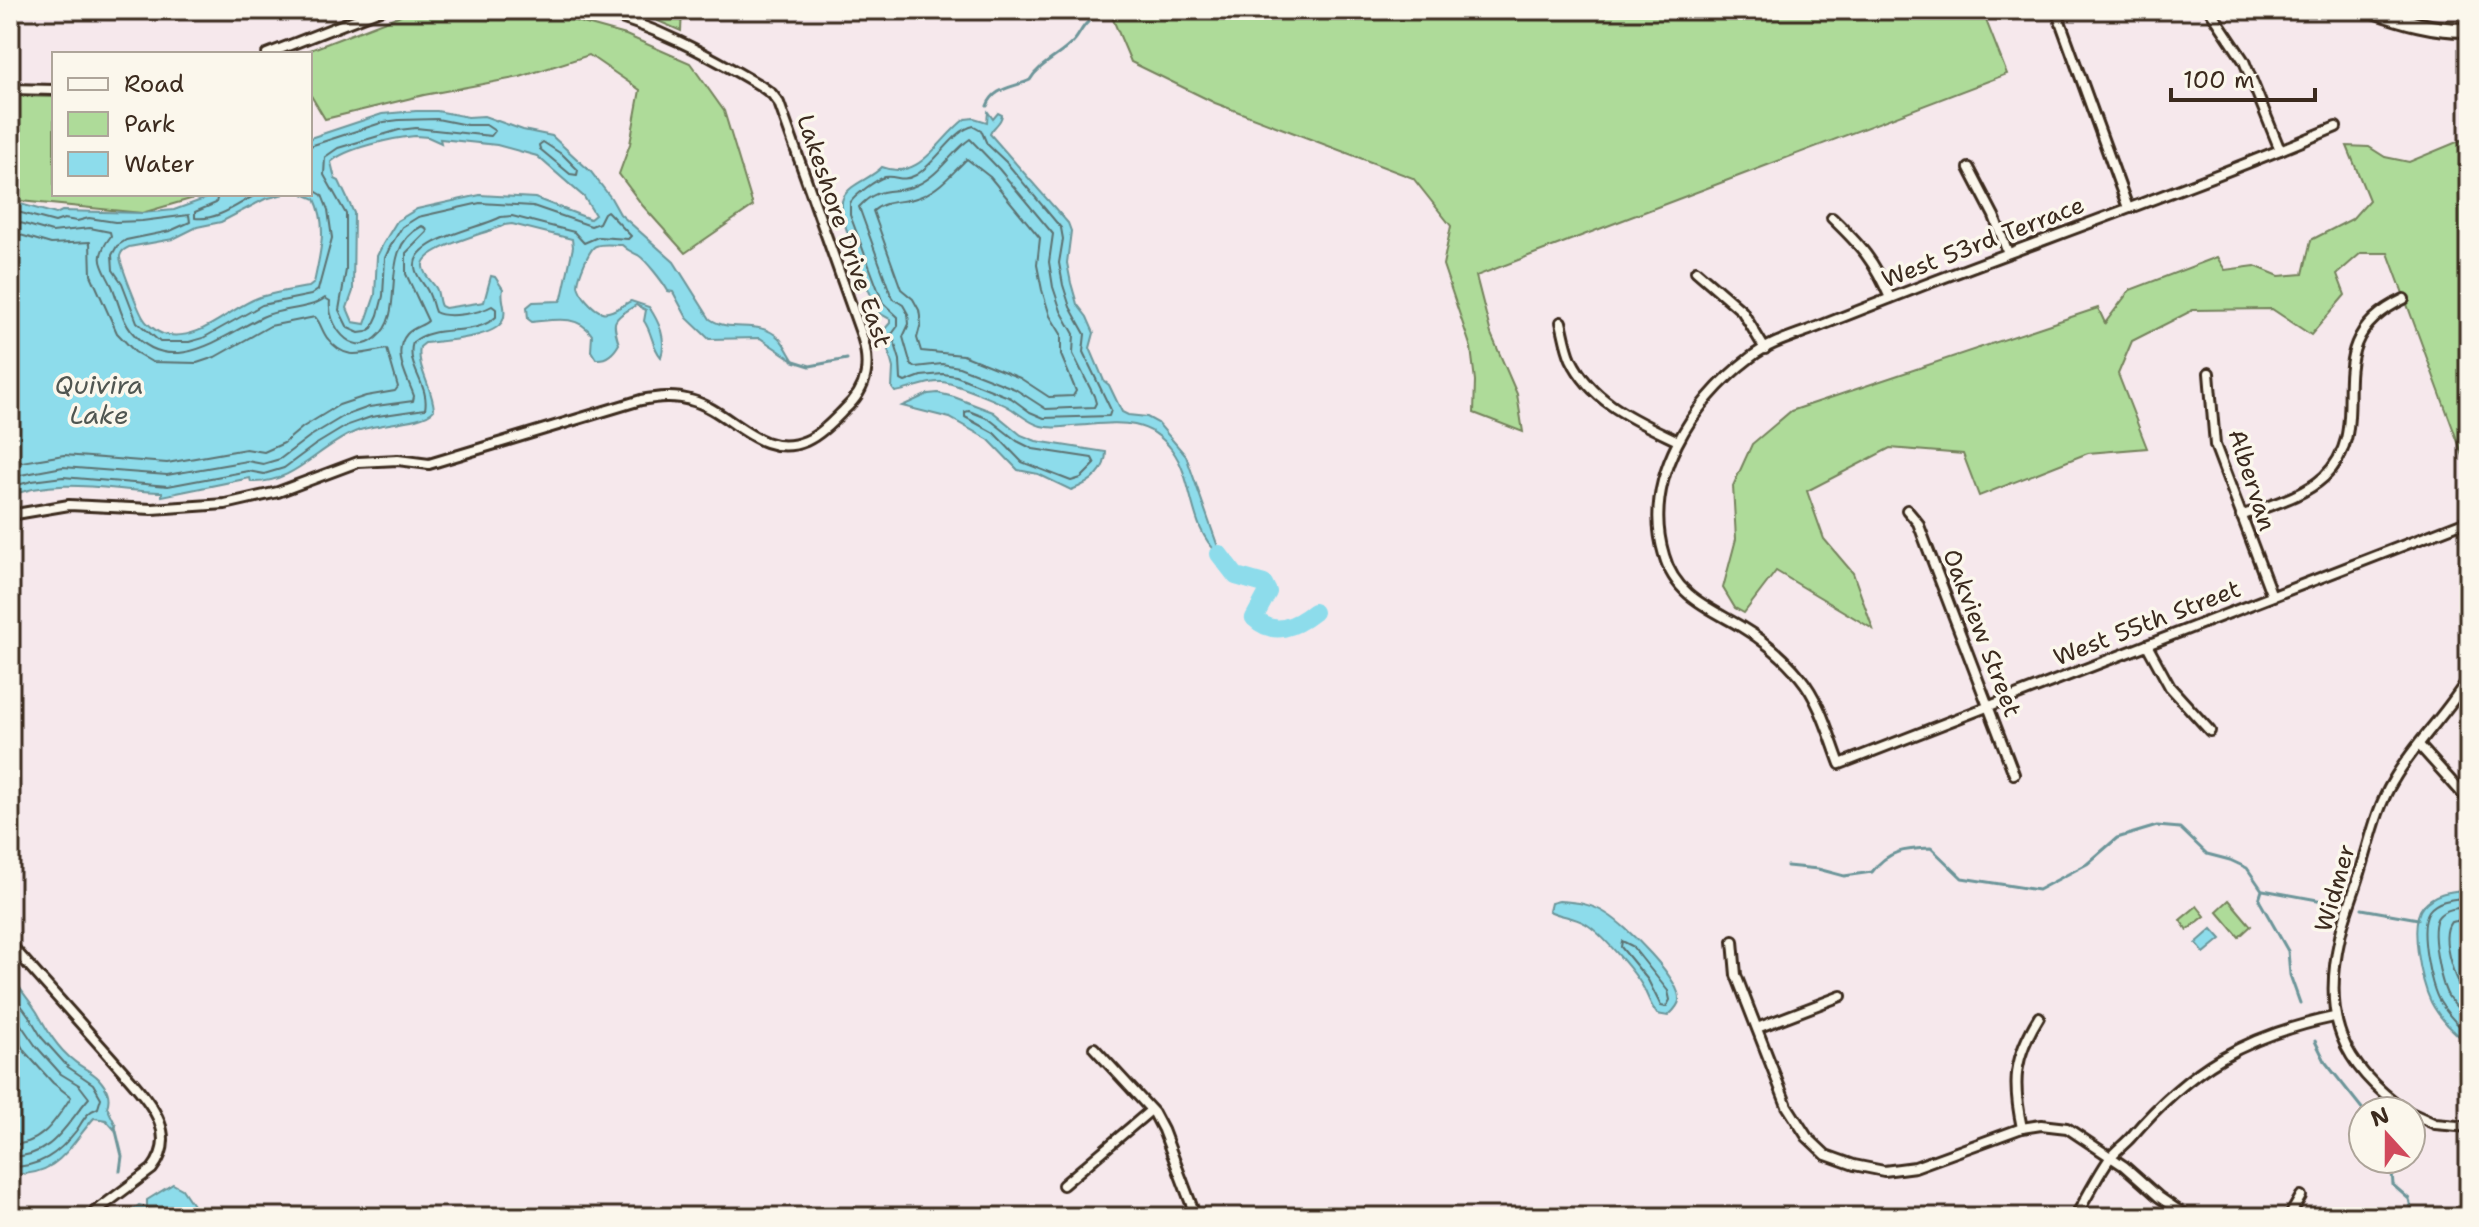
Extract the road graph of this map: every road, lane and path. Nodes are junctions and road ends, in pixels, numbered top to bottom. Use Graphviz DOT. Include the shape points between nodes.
graph roads {
  1 [pos="380,10"];
  2 [pos="594,10"];
  3 [pos="2056,10"];
  4 [pos="2210,10"];
  5 [pos="2370,10"];
  6 [pos="2469,30"];
  7 [pos="272,52"];
  8 [pos="10,89"];
  9 [pos="52,90"];
  10 [pos="2336,127"];
  11 [pos="2280,150"];
  12 [pos="1969,168"];
  13 [pos="2128,208"];
  14 [pos="1832,218"];
  15 [pos="2008,253"];
  16 [pos="1696,271"];
  17 [pos="1890,298"];
  18 [pos="2404,299"];
  19 [pos="1561,322"];
  20 [pos="1765,349"];
  21 [pos="2209,373"];
  22 [pos="1678,441"];
  23 [pos="1907,510"];
  24 [pos="10,515"];
  25 [pos="2241,516"];
  26 [pos="2469,520"];
  27 [pos="2272,596"];
  28 [pos="2147,645"];
  29 [pos="2469,677"];
  30 [pos="1989,706"];
  31 [pos="2210,731"];
  32 [pos="2419,745"];
  33 [pos="1840,764"];
  34 [pos="2014,774"];
  35 [pos="2469,801"];
  36 [pos="1733,941"];
  37 [pos="10,944"];
  38 [pos="1841,996"];
  39 [pos="2039,1017"];
  40 [pos="2334,1017"];
  41 [pos="1757,1028"];
  42 [pos="1094,1048"];
  43 [pos="2385,1095"];
  44 [pos="1151,1110"];
  45 [pos="2427,1120"];
  46 [pos="2469,1127"];
  47 [pos="2022,1128"];
  48 [pos="2111,1156"];
  49 [pos="1063,1185"];
  50 [pos="2301,1196"];
  51 [pos="92,1214"];
  52 [pos="1196,1217"];
  53 [pos="2075,1217"];
  54 [pos="2188,1217"];
  55 [pos="2289,1217"];
  1 -- 7 [label="street"];
  2 -- 24 [label="street, Lakeshore Drive East" via="680,42 761,86 779,103 868,360 859,394 829,424 809,440 779,447 700,403 660,397 429,464 358,462 242,501 182,508 69,505"];
  3 -- 13 [label="street"];
  4 -- 11 [label="street" via="2244,61"];
  5 -- 6 [label="main road" via="2403,22"];
  8 -- 9 [label="street"];
  10 -- 11 [label="street, West 53rd Terrace"];
  11 -- 13 [label="street, West 53rd Terrace"];
  12 -- 15 [label="street"];
  13 -- 15 [label="street, West 53rd Terrace"];
  14 -- 17 [label="street" via="1868,255"];
  15 -- 17 [label="street, West 53rd Terrace"];
  16 -- 20 [label="street" via="1742,311"];
  17 -- 20 [label="street, West 53rd Terrace"];
  18 -- 25 [label="street" via="2379,313 2354,347 2347,439 2335,463 2302,492"];
  19 -- 22 [label="street" via="1571,358 1588,386 1611,406"];
  20 -- 22 [label="street, West 53rd Terrace" via="1721,383 1691,416"];
  21 -- 25 [label="street, Albervan" via="2215,445"];
  22 -- 33 [label="street, West 53rd Terrace" via="1661,492 1660,538 1670,573 1688,596 1764,643 1802,678"];
  23 -- 30 [label="street, Oakview Street" via="1918,523"];
  25 -- 27 [label="street, Albervan"];
  26 -- 27 [label="street, West 55th Street"];
  27 -- 28 [label="street, West 55th Street"];
  28 -- 30 [label="street, West 55th Street"];
  28 -- 31 [label="street" via="2170,687"];
  29 -- 32 [label="street, Widmer"];
  30 -- 33 [label="street, West 55th Street"];
  30 -- 34 [label="street, Oakview Street"];
  32 -- 35 [label="street"];
  32 -- 40 [label="street, Widmer" via="2393,781 2375,821 2340,936"];
  36 -- 41 [label="street" via="1736,975"];
  37 -- 51 [label="street" via="138,1087 162,1124 160,1160"];
  38 -- 41 [label="street"];
  39 -- 47 [label="street" via="2025,1039 2015,1079"];
  40 -- 43 [label="street, Widmer" via="2360,1070"];
  40 -- 48 [label="street" via="2275,1031 2217,1059 2178,1088"];
  41 -- 47 [label="street" via="1787,1106 1826,1155 1884,1171 1915,1167"];
  42 -- 44 [label="street"];
  44 -- 49 [label="street"];
  44 -- 52 [label="street"];
  45 -- 46 [label="street, Widmer"];
  47 -- 48 [label="street" via="2067,1128"];
  48 -- 53 [label="street"];
  48 -- 54 [label="street"];
  50 -- 55 [label="street"];
}
